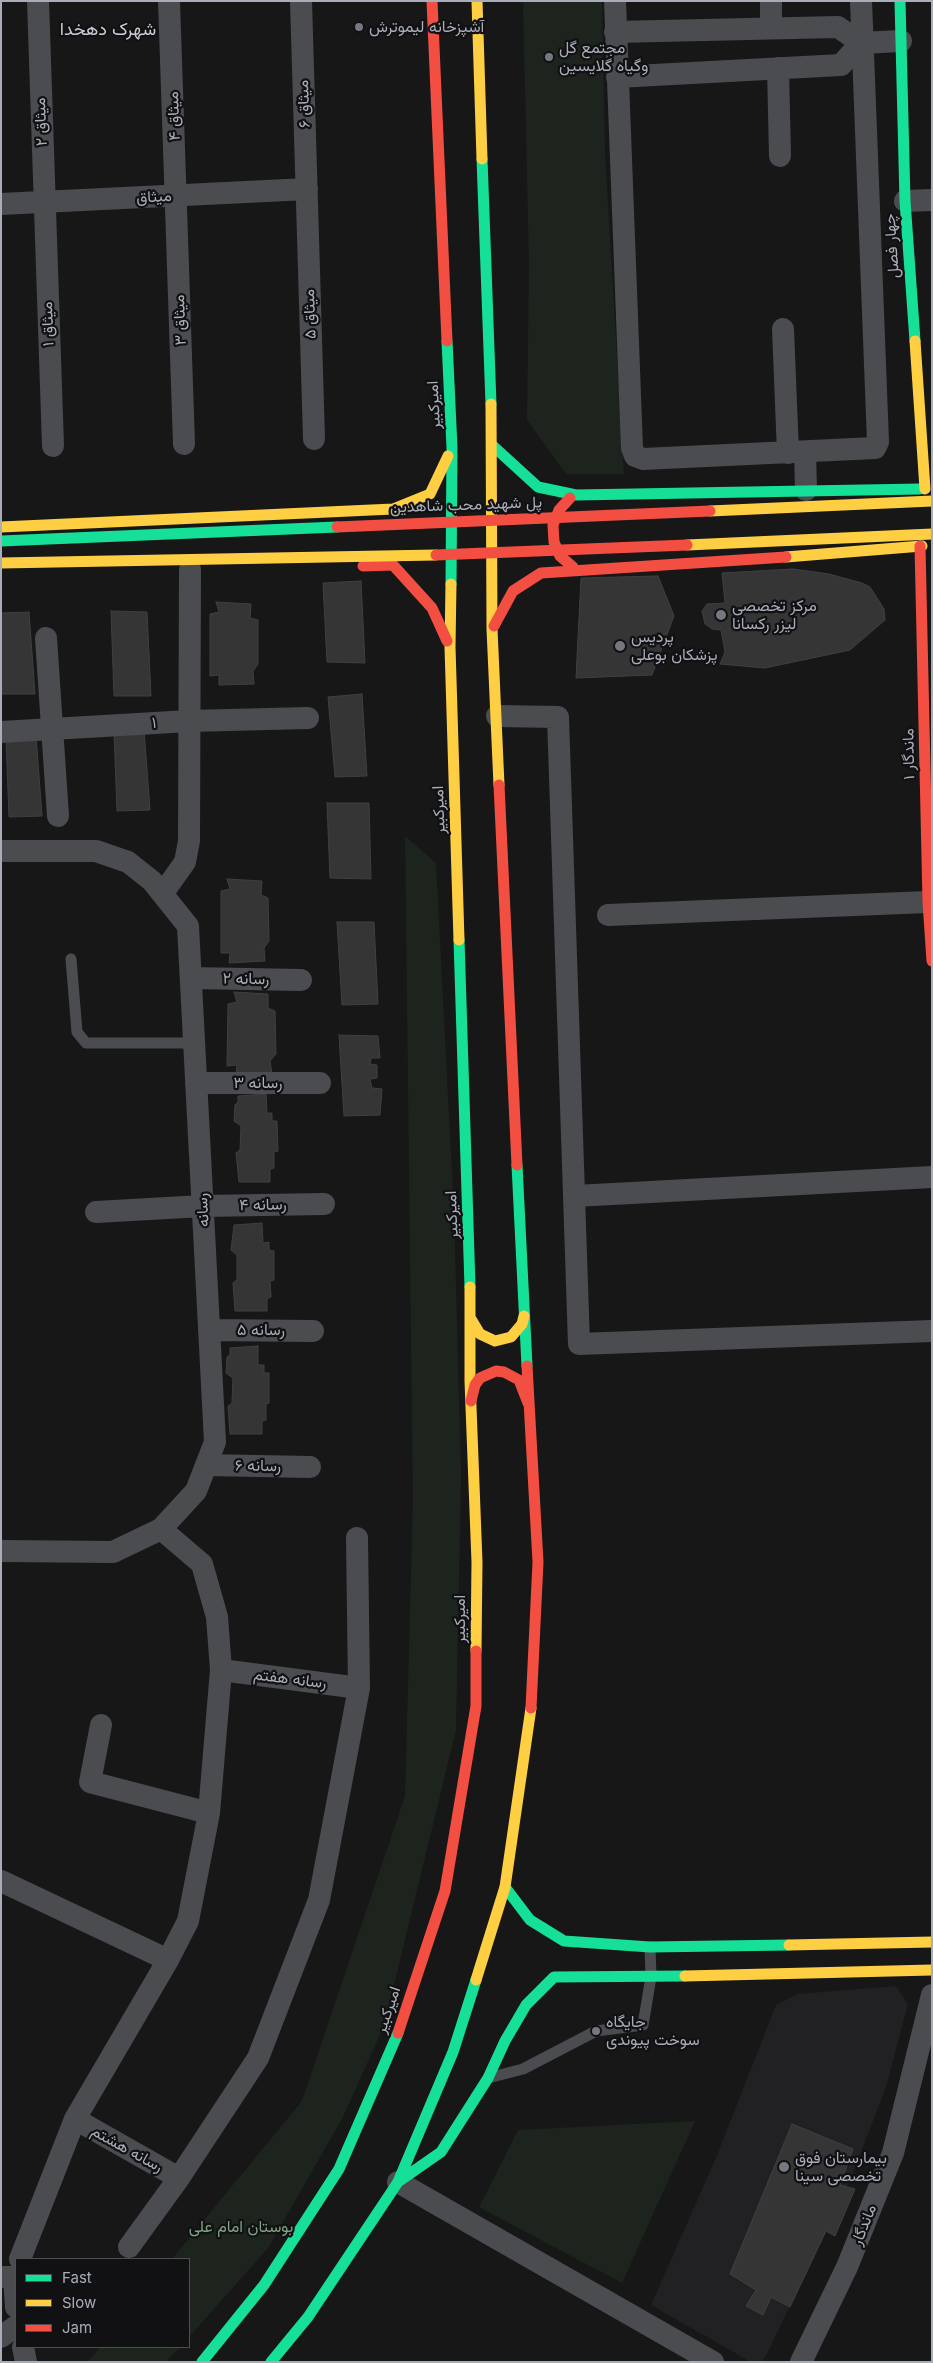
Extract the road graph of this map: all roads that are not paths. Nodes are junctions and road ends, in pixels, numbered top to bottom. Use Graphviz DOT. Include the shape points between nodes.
graph roads {
  1 [pos="38,1"];
  2 [pos="170,1"];
  3 [pos="432,1"];
  4 [pos="477,1"];
  5 [pos="615,1"];
  6 [pos="771,1"];
  7 [pos="861,1"];
  8 [pos="900,1"];
  9 [pos="301,10"];
  10 [pos="772,28"];
  11 [pos="615,32"];
  12 [pos="901,41"];
  13 [pos="862,43"];
  14 [pos="778,68"];
  15 [pos="617,77"];
  16 [pos="780,156"];
  17 [pos="307,189"];
  18 [pos="176,196"];
  19 [pos="932,200"];
  20 [pos="905,201"];
  21 [pos="44,202"];
  22 [pos="1,204"];
  23 [pos="782,329"];
  24 [pos="314,439"];
  25 [pos="184,444"];
  26 [pos="492,445"];
  27 [pos="53,446"];
  28 [pos="452,448"];
  29 [pos="797,452"];
  30 [pos="928,489"];
  31 [pos="806,490"];
  32 [pos="576,495"];
  33 [pos="932,502"];
  34 [pos="393,509"];
  35 [pos="1,527"];
  36 [pos="932,534"];
  37 [pos="1,541"];
  38 [pos="932,545"];
  39 [pos="920,546"];
  40 [pos="1,563"];
  41 [pos="393,565"];
  42 [pos="190,570"];
  43 [pos="576,570"];
  44 [pos="71,574"];
  45 [pos="492,629"];
  46 [pos="46,638"];
  47 [pos="450,647"];
  48 [pos="497,716"];
  49 [pos="308,718"];
  50 [pos="189,721"];
  51 [pos="52,729"];
  52 [pos="1,732"];
  53 [pos="58,816"];
  54 [pos="1,851"];
  55 [pos="163,893"];
  56 [pos="928,902"];
  57 [pos="608,915"];
  58 [pos="71,959"];
  59 [pos="932,961"];
  60 [pos="190,978"];
  61 [pos="301,980"];
  62 [pos="194,1043"];
  63 [pos="196,1082"];
  64 [pos="320,1083"];
  65 [pos="932,1177"];
  66 [pos="575,1196"];
  67 [pos="324,1204"];
  68 [pos="203,1206"];
  69 [pos="96,1212"];
  70 [pos="524,1316"];
  71 [pos="471,1319"];
  72 [pos="209,1330"];
  73 [pos="313,1331"];
  74 [pos="932,1331"];
  75 [pos="471,1401"];
  76 [pos="528,1404"];
  77 [pos="206,1464"];
  78 [pos="310,1466"];
  79 [pos="161,1529"];
  80 [pos="357,1538"];
  81 [pos="1,1551"];
  82 [pos="220,1670"];
  83 [pos="359,1688"];
  84 [pos="101,1725"];
  85 [pos="209,1813"];
  86 [pos="1,1881"];
  87 [pos="505,1887"];
  88 [pos="932,1942"];
  89 [pos="650,1947"];
  90 [pos="168,1960"];
  91 [pos="759,1961"];
  92 [pos="932,1970"];
  93 [pos="651,1977"];
  94 [pos="932,1995"];
  95 [pos="488,2078"];
  96 [pos="75,2119"];
  97 [pos="179,2178"];
  98 [pos="398,2182"];
  99 [pos="129,2247"];
  100 [pos="18,2258"];
  101 [pos="13,2271"];
  102 [pos="15,2295"];
  103 [pos="15,2327"];
  104 [pos="1,2336"];
  105 [pos="23,2348"];
  106 [pos="26,2362"];
  107 [pos="202,2362"];
  108 [pos="271,2362"];
  109 [pos="713,2362"];
  110 [pos="801,2362"];
  1 -- 21 [label="street, میثاق ۲"];
  2 -- 18 [label="street, میثاق ۴"];
  3 -- 28 [label="main road, امیرکبیر"];
  4 -- 26 [label="main road"];
  5 -- 11 [label="street"];
  6 -- 10 [label="street"];
  7 -- 13 [label="street"];
  8 -- 12 [label="main road, چهار فصل"];
  9 -- 17 [label="street, میثاق ۶"];
  10 -- 11 [label="street"];
  10 -- 13 [label="street" via="838,26"];
  11 -- 15 [label="street"];
  12 -- 13 [label="street"];
  12 -- 20 [label="main road, چهار فصل"];
  13 -- 14 [label="street" via="841,65"];
  13 -- 29 [label="street" via="878,442 875,448 869,449"];
  14 -- 15 [label="street"];
  14 -- 16 [label="street"];
  15 -- 29 [label="street" via="635,456 643,459"];
  17 -- 18 [label="street, میثاق"];
  17 -- 24 [label="street, میثاق ۵"];
  18 -- 21 [label="street, میثاق"];
  18 -- 25 [label="street, میثاق ۳"];
  19 -- 20 [label="street"];
  20 -- 30 [label="main road, چهار فصل"];
  21 -- 22 [label="street, میثاق"];
  21 -- 27 [label="street, میثاق ۱"];
  23 -- 29 [label="street"];
  26 -- 32 [label="main road" via="538,487"];
  26 -- 45 [label="main road"];
  28 -- 34 [label="main road" via="430,494"];
  28 -- 47 [label="main road, امیرکبیر"];
  29 -- 31 [label="street"];
  30 -- 31 [label="main road"];
  31 -- 32 [label="main road"];
  32 -- 43 [label="main road" via="559,510 554,525 554,542 560,556"];
  33 -- 37 [label="main road, پل شهید محب شاهدین, bridge"];
  34 -- 35 [label="main road"];
  34 -- 41 [label="main road" via="406,523 408,541 406,551"];
  36 -- 40 [label="main road, bridge" via="485,554"];
  38 -- 39 [label="main road"];
  39 -- 43 [label="main road"];
  39 -- 56 [label="main road, ماندگار ۱"];
  41 -- 42 [label="main road"];
  41 -- 47 [label="main road" via="432,608"];
  42 -- 44 [label="main road"];
  42 -- 50 [label="street"];
  43 -- 45 [label="main road" via="541,573 513,590"];
  45 -- 48 [label="main road"];
  46 -- 51 [label="street"];
  47 -- 71 [label="main road, امیرکبیر"];
  48 -- 66 [label="street" via="558,717"];
  48 -- 70 [label="main road"];
  49 -- 50 [label="street, ۱"];
  50 -- 51 [label="street, ۱"];
  50 -- 55 [label="street" via="189,841 185,862"];
  51 -- 52 [label="street, ۱"];
  51 -- 53 [label="street"];
  54 -- 55 [label="street, رسانه" via="96,851 128,862"];
  55 -- 60 [label="street, رسانه" via="188,926"];
  56 -- 57 [label="street"];
  56 -- 59 [label="main road, ماندگار ۱"];
  58 -- 62 [label="lane" via="77,1032 86,1043"];
  60 -- 61 [label="street, رسانه ۲"];
  60 -- 62 [label="street, رسانه"];
  62 -- 63 [label="street, رسانه"];
  63 -- 64 [label="street, رسانه ۳"];
  63 -- 68 [label="street, رسانه"];
  65 -- 66 [label="street"];
  66 -- 74 [label="street" via="579,1344"];
  67 -- 68 [label="street, رسانه ۴"];
  68 -- 69 [label="street, رسانه ۴"];
  68 -- 72 [label="street, رسانه"];
  70 -- 71 [label="main road" via="522,1324 511,1337 495,1341 480,1334"];
  70 -- 76 [label="main road"];
  71 -- 75 [label="main road, امیرکبیر"];
  72 -- 73 [label="street, رسانه ۵"];
  72 -- 77 [label="street, رسانه" via="215,1442"];
  75 -- 76 [label="main road" via="480,1378 496,1371 519,1380"];
  75 -- 107 [label="main road, امیرکبیر" via="477,1562 476,1706 445,1891 398,2034 339,2169 264,2285"];
  76 -- 87 [label="main road" via="538,1562 532,1700"];
  77 -- 78 [label="street, رسانه ۶"];
  77 -- 79 [label="street, رسانه" via="196,1491"];
  79 -- 81 [label="street, رسانه" via="113,1552"];
  79 -- 82 [label="street" via="202,1564 217,1617"];
  80 -- 83 [label="street"];
  82 -- 83 [label="street, رسانه هفتم"];
  82 -- 85 [label="street"];
  83 -- 97 [label="street" via="320,1900 258,2058"];
  84 -- 85 [label="street" via="90,1782"];
  85 -- 90 [label="street" via="188,1921"];
  86 -- 90 [label="street"];
  87 -- 89 [label="main road" via="530,1920 564,1941"];
  87 -- 98 [label="main road" via="453,2052"];
  88 -- 91 [label="main road"];
  89 -- 91 [label="main road"];
  89 -- 93 [label="lane"];
  90 -- 96 [label="street"];
  91 -- 92 [label="main road"];
  91 -- 93 [label="main road"];
  93 -- 95 [label="lane" via="643,2025 596,2031 523,2069"];
  93 -- 95 [label="main road" via="554,1978 526,2005"];
  94 -- 110 [label="street, ماندگار" via="893,2153 847,2268"];
  95 -- 98 [label="main road" via="441,2152"];
  96 -- 97 [label="street, رسانه هشتم"];
  96 -- 100 [label="street"];
  97 -- 99 [label="street"];
  98 -- 108 [label="main road" via="308,2317"];
  98 -- 109 [label="street"];
  101 -- 102 [label="street"];
  103 -- 104 [label="street"];
  105 -- 106 [label="street"];
}
